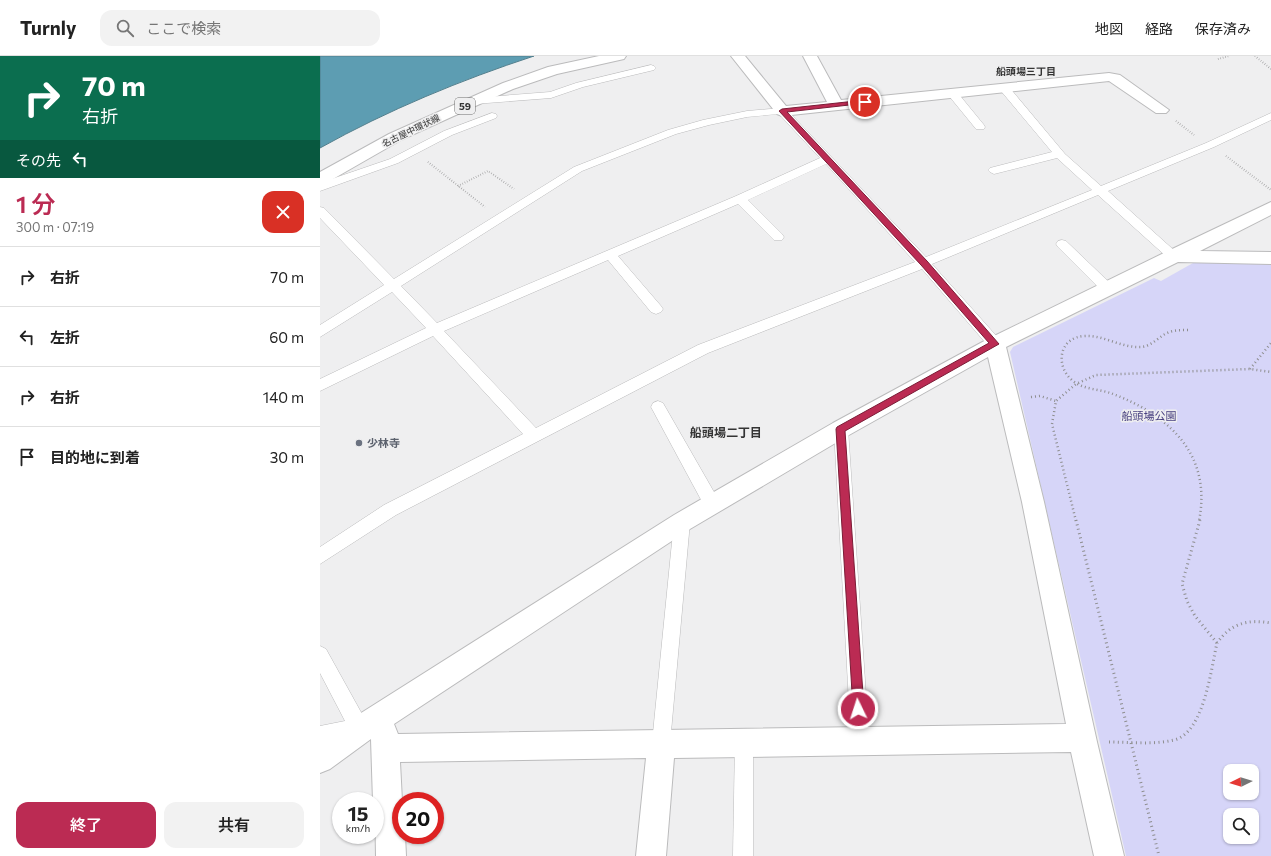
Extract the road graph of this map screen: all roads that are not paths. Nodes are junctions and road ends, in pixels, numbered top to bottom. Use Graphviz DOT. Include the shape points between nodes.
graph roads {
  1 [pos="619,56"];
  2 [pos="738,56"];
  3 [pos="810,56"];
  4 [pos="651,68"];
  5 [pos="1005,89"];
  6 [pos="954,94"];
  7 [pos="474,101"];
  8 [pos="836,105"];
  9 [pos="1161,110"];
  10 [pos="782,111"];
  11 [pos="492,116"];
  12 [pos="1271,116"];
  13 [pos="980,127"];
  14 [pos="1059,154"];
  15 [pos="828,159"];
  16 [pos="994,170"];
  17 [pos="320,179"];
  18 [pos="320,187"];
  19 [pos="1098,190"];
  20 [pos="740,199"];
  21 [pos="321,203"];
  22 [pos="1271,208"];
  23 [pos="778,237"];
  24 [pos="1062,244"];
  25 [pos="611,254"];
  26 [pos="1173,255"];
  27 [pos="1271,258"];
  28 [pos="924,263"];
  29 [pos="392,287"];
  30 [pos="1107,288"];
  31 [pos="656,309"];
  32 [pos="435,329"];
  33 [pos="320,332"];
  34 [pos="995,344"];
  35 [pos="320,385"];
  36 [pos="658,407"];
  37 [pos="840,429"];
  38 [pos="534,436"];
  39 [pos="712,504"];
  40 [pos="682,522"];
  41 [pos="320,556"];
  42 [pos="320,655"];
  43 [pos="367,725"];
  44 [pos="320,734"];
  45 [pos="860,740"];
  46 [pos="1082,740"];
  47 [pos="744,742"];
  48 [pos="661,743"];
  49 [pos="386,748"];
  50 [pos="320,759"];
  51 [pos="391,856"];
  52 [pos="651,856"];
  53 [pos="743,856"];
  54 [pos="1108,856"];
  1 -- 7 [label="street, 名古屋中環状線 / 59" via="553,70"];
  2 -- 10 [label="street"];
  3 -- 8 [label="street"];
  4 -- 7 [label="lane" via="580,85 551,95"];
  5 -- 6 [label="street"];
  5 -- 9 [label="street" via="1109,77 1115,78"];
  5 -- 14 [label="lane"];
  6 -- 8 [label="street"];
  6 -- 13 [label="lane"];
  7 -- 17 [label="street, 名古屋中環状線 / 59" via="395,137"];
  8 -- 10 [label="street"];
  10 -- 15 [label="lane"];
  10 -- 29 [label="lane" via="734,117 672,132 578,169"];
  11 -- 18 [label="lane" via="448,133 394,161"];
  12 -- 19 [label="lane" via="1211,145"];
  14 -- 16 [label="lane"];
  14 -- 19 [label="lane"];
  15 -- 20 [label="lane"];
  15 -- 28 [label="lane"];
  19 -- 26 [label="lane"];
  19 -- 28 [label="lane"];
  20 -- 23 [label="lane"];
  20 -- 25 [label="lane"];
  21 -- 29 [label="lane"];
  22 -- 26 [label="street"];
  24 -- 30 [label="lane"];
  25 -- 31 [label="lane"];
  25 -- 32 [label="lane"];
  26 -- 27 [label="street" via="1199,258"];
  26 -- 30 [label="street"];
  28 -- 34 [label="lane"];
  28 -- 38 [label="lane" via="703,349"];
  29 -- 32 [label="lane"];
  29 -- 33 [label="lane"];
  30 -- 34 [label="street"];
  32 -- 35 [label="lane"];
  32 -- 38 [label="lane"];
  34 -- 37 [label="street"];
  34 -- 46 [label="street" via="1033,502"];
  36 -- 39 [label="lane"];
  37 -- 39 [label="street"];
  37 -- 45 [label="lane"];
  38 -- 41 [label="lane" via="390,510"];
  39 -- 40 [label="street"];
  40 -- 43 [label="street"];
  40 -- 48 [label="lane"];
  42 -- 43 [label="lane"];
  43 -- 44 [label="lane"];
  43 -- 49 [label="street"];
  43 -- 50 [label="street"];
  45 -- 46 [label="street"];
  45 -- 47 [label="street"];
  46 -- 54 [label="street"];
  47 -- 48 [label="street"];
  47 -- 53 [label="lane"];
  48 -- 49 [label="street"];
  48 -- 52 [label="street"];
  49 -- 51 [label="street"];
}
